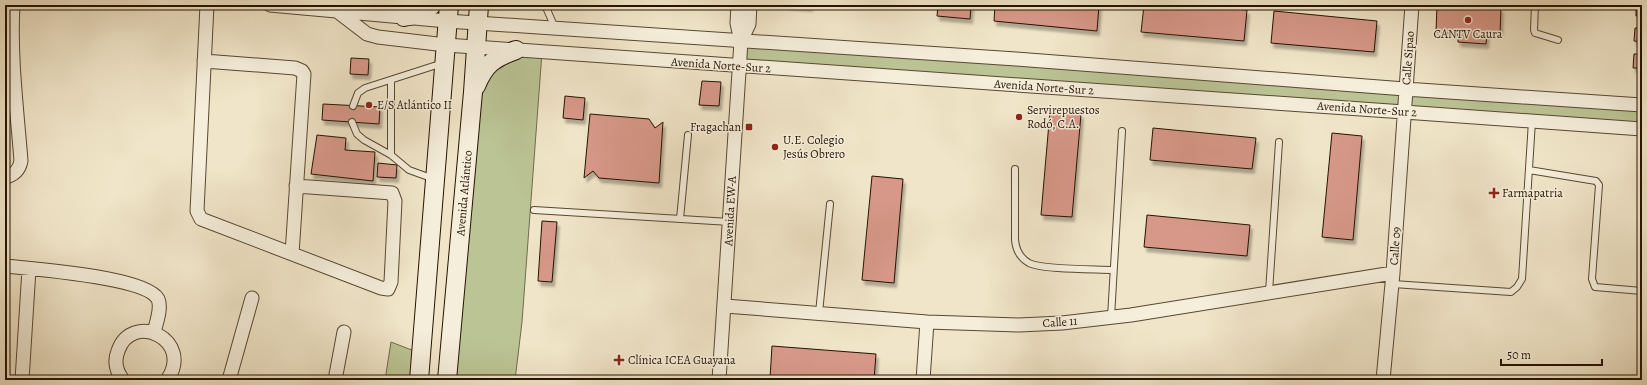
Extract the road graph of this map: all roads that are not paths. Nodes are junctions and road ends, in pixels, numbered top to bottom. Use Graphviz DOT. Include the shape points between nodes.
graph roads {
  1 [pos="12,5"];
  2 [pos="207,5"];
  3 [pos="270,5"];
  4 [pos="432,5"];
  5 [pos="545,5"];
  6 [pos="738,5"];
  7 [pos="750,5"];
  8 [pos="1412,5"];
  9 [pos="1535,5"];
  10 [pos="357,9"];
  11 [pos="337,11"];
  12 [pos="448,13"];
  13 [pos="478,14"];
  14 [pos="404,17"];
  15 [pos="554,28"];
  16 [pos="1558,40"];
  17 [pos="741,41"];
  18 [pos="476,47"];
  19 [pos="516,50"];
  20 [pos="445,54"];
  21 [pos="204,61"];
  22 [pos="739,66"];
  23 [pos="391,80"];
  24 [pos="1405,89"];
  25 [pos="473,92"];
  26 [pos="1642,105"];
  27 [pos="353,106"];
  28 [pos="1404,112"];
  29 [pos="1532,121"];
  30 [pos="352,122"];
  31 [pos="1642,129"];
  32 [pos="1122,132"];
  33 [pos="688,135"];
  34 [pos="1279,142"];
  35 [pos="390,155"];
  36 [pos="1015,169"];
  37 [pos="1529,170"];
  38 [pos="5,177"];
  39 [pos="435,180"];
  40 [pos="296,186"];
  41 [pos="830,204"];
  42 [pos="534,210"];
  43 [pos="680,219"];
  44 [pos="730,222"];
  45 [pos="292,254"];
  46 [pos="5,266"];
  47 [pos="29,269"];
  48 [pos="1113,270"];
  49 [pos="1393,279"];
  50 [pos="1642,291"];
  51 [pos="1269,292"];
  52 [pos="252,298"];
  53 [pos="725,306"];
  54 [pos="819,313"];
  55 [pos="1110,317"];
  56 [pos="927,322"];
  57 [pos="154,332"];
  58 [pos="344,332"];
  59 [pos="22,380"];
  60 [pos="123,380"];
  61 [pos="167,380"];
  62 [pos="229,380"];
  63 [pos="335,380"];
  64 [pos="419,380"];
  65 [pos="447,380"];
  66 [pos="719,380"];
  67 [pos="923,380"];
  68 [pos="1383,380"];
  1 -- 38 [label="street" via="12,62 21,161 18,170"];
  2 -- 21 [label="street"];
  3 -- 11 [label="street, Avenida Norte-Sur 2"];
  4 -- 14 [label="main road" via="417,14"];
  5 -- 15 [label="lane"];
  6 -- 17 [label="street" via="737,23"];
  7 -- 17 [label="street" via="749,24"];
  8 -- 24 [label="street, Calle Sipao"];
  9 -- 16 [label="lane" via="1535,33"];
  10 -- 11 [label="street, Avenida Norte-Sur 2"];
  10 -- 14 [label="street, Avenida Norte-Sur 2"];
  11 -- 20 [label="street, Avenida Norte-Sur 2" via="367,34"];
  12 -- 13 [label="street, Avenida Norte-Sur 2"];
  12 -- 14 [label="street, Avenida Norte-Sur 2"];
  12 -- 20 [label="main road"];
  13 -- 15 [label="street, Avenida Norte-Sur 2"];
  13 -- 18 [label="main road, Avenida Atlántico"];
  15 -- 17 [label="street, Avenida Norte-Sur 2"];
  17 -- 22 [label="street, Avenida EW-A"];
  17 -- 24 [label="street, Avenida Norte-Sur 2"];
  18 -- 19 [label="street, Avenida Norte-Sur 2"];
  18 -- 20 [label="street, Avenida Norte-Sur 2"];
  18 -- 25 [label="main road, Avenida Atlántico"];
  19 -- 22 [label="street, Avenida Norte-Sur 2"];
  19 -- 25 [label="main road" via="500,55 489,63 481,73"];
  20 -- 23 [label="lane"];
  20 -- 39 [label="main road"];
  21 -- 40 [label="street" via="295,68 302,71 304,78"];
  21 -- 45 [label="street" via="198,216"];
  22 -- 28 [label="street, Avenida Norte-Sur 2"];
  22 -- 44 [label="street, Avenida EW-A"];
  23 -- 27 [label="lane" via="358,93"];
  23 -- 35 [label="lane"];
  24 -- 26 [label="street, Avenida Norte-Sur 2"];
  24 -- 28 [label="street, Calle Sipao"];
  25 -- 65 [label="main road, Avenida Atlántico"];
  28 -- 29 [label="street, Avenida Norte-Sur 2"];
  28 -- 49 [label="street, Calle 09"];
  29 -- 31 [label="street, Avenida Norte-Sur 2"];
  29 -- 37 [label="lane"];
  30 -- 35 [label="lane" via="357,134"];
  32 -- 48 [label="lane"];
  33 -- 43 [label="lane"];
  34 -- 51 [label="lane"];
  35 -- 39 [label="lane" via="408,170"];
  36 -- 48 [label="lane" via="1015,246 1021,257 1035,265"];
  37 -- 49 [label="lane" via="1522,279 1514,290 1511,292"];
  37 -- 50 [label="lane" via="1596,181 1599,185 1592,279 1595,286"];
  39 -- 64 [label="main road"];
  40 -- 45 [label="street"];
  40 -- 45 [label="street" via="392,193 395,201 390,287 381,288"];
  41 -- 54 [label="lane"];
  42 -- 43 [label="lane"];
  43 -- 44 [label="lane"];
  44 -- 53 [label="street, Avenida EW-A"];
  46 -- 47 [label="street"];
  47 -- 57 [label="street" via="115,280 145,288 159,301"];
  47 -- 59 [label="street"];
  48 -- 55 [label="lane"];
  49 -- 51 [label="street, Calle 11"];
  49 -- 68 [label="street, Calle 09"];
  51 -- 55 [label="street, Calle 11"];
  52 -- 62 [label="street"];
  53 -- 54 [label="street, Calle 11"];
  53 -- 66 [label="street, Avenida EW-A"];
  54 -- 56 [label="street, Calle 11"];
  55 -- 56 [label="street, Calle 11" via="1019,325"];
  56 -- 67 [label="street"];
  57 -- 60 [label="street" via="134,333 119,346 116,365"];
  57 -- 61 [label="street" via="163,337 174,354 172,373"];
  58 -- 63 [label="street"];
}
